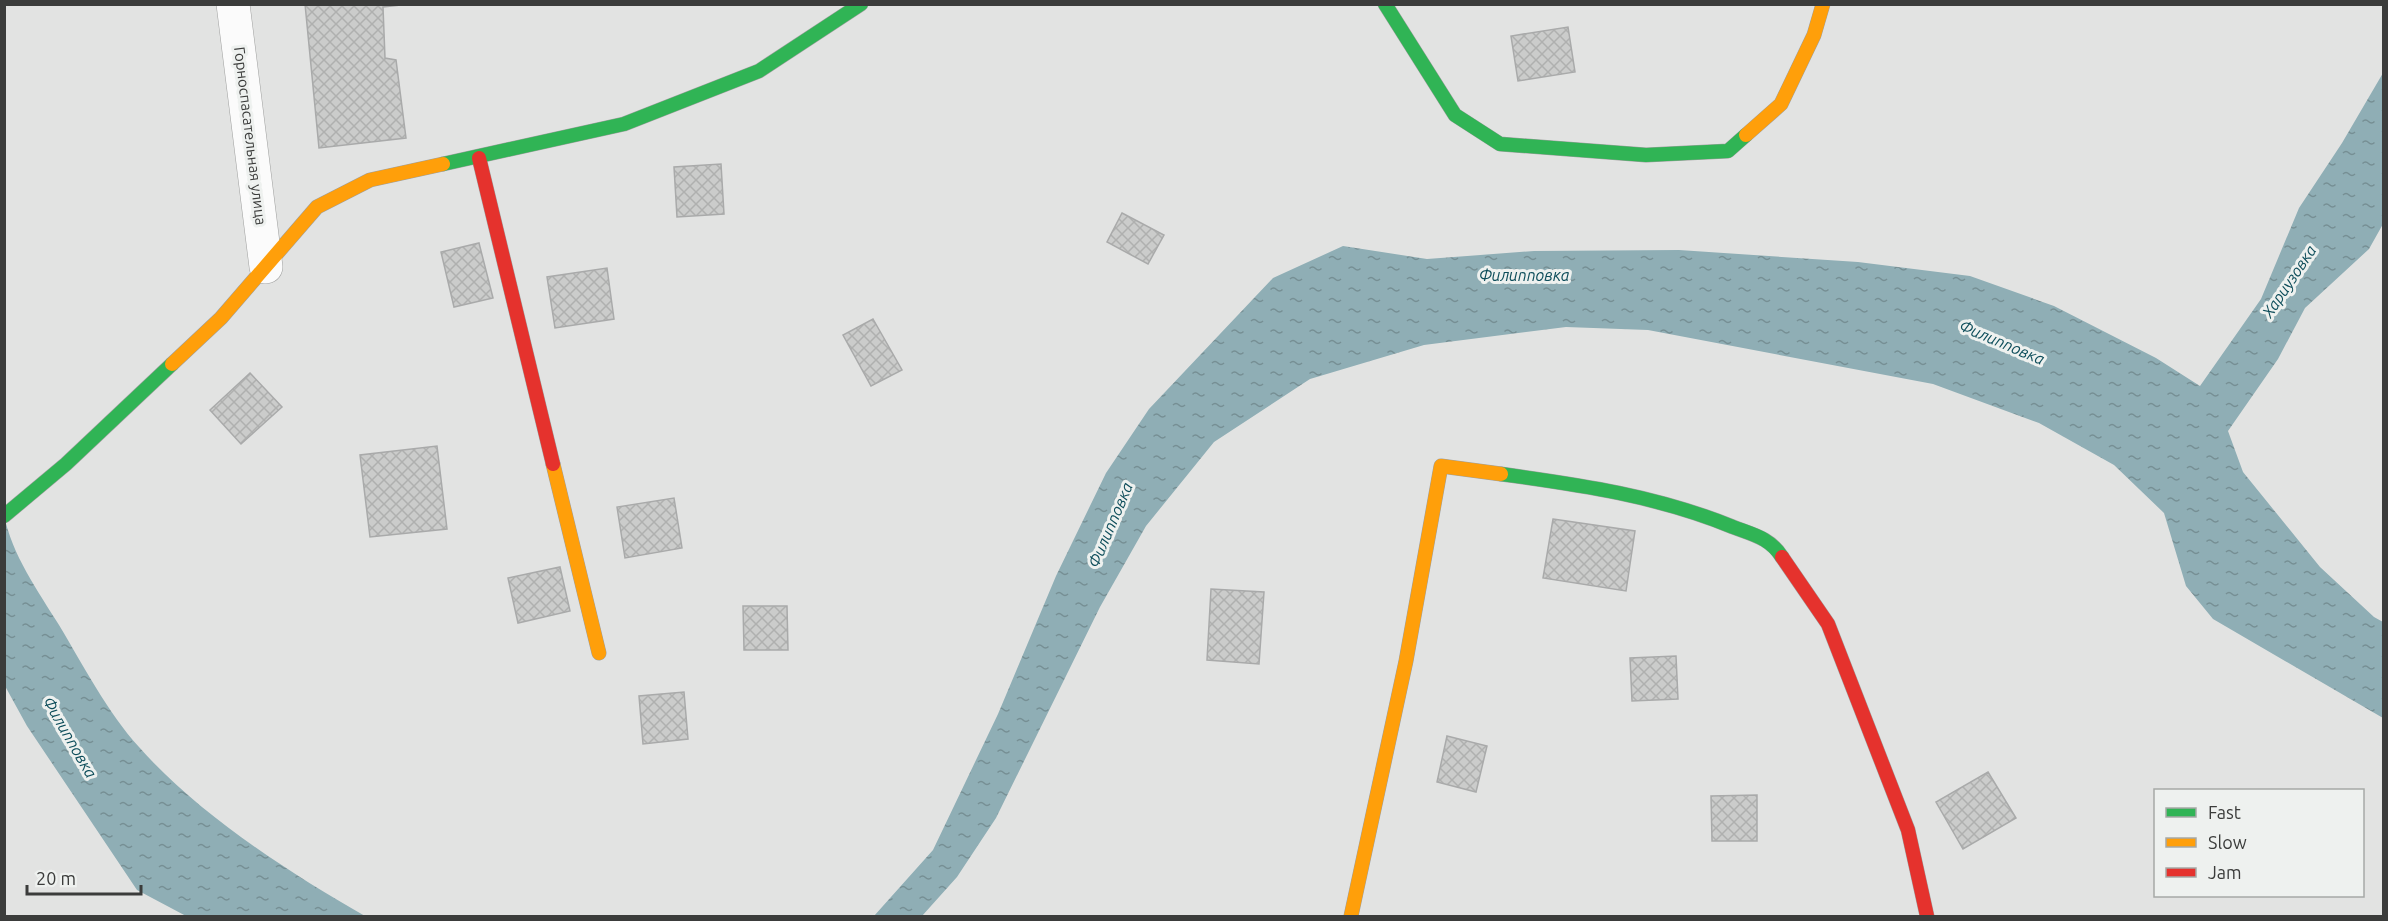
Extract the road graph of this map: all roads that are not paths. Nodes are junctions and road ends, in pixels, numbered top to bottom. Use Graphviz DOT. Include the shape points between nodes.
graph roads {
  1 [pos="233,4"];
  2 [pos="861,4"];
  3 [pos="1385,4"];
  4 [pos="1823,4"];
  5 [pos="479,158"];
  6 [pos="266,267"];
  7 [pos="4,516"];
  8 [pos="599,652"];
  9 [pos="1351,916"];
  10 [pos="1927,916"];
  1 -- 6 [label="street, Горноспасательная улица"];
  2 -- 5 [label="street" via="759,72 624,124"];
  3 -- 4 [label="street" via="1455,115 1500,144 1646,155 1728,151 1780,104 1814,35"];
  5 -- 6 [label="street" via="370,180 317,207"];
  5 -- 8 [label="street"];
  6 -- 7 [label="street" via="221,318 66,464"];
  9 -- 10 [label="street" via="1406,661 1441,466 1613,490 1695,512 1773,543 1828,624 1908,830"];
}
